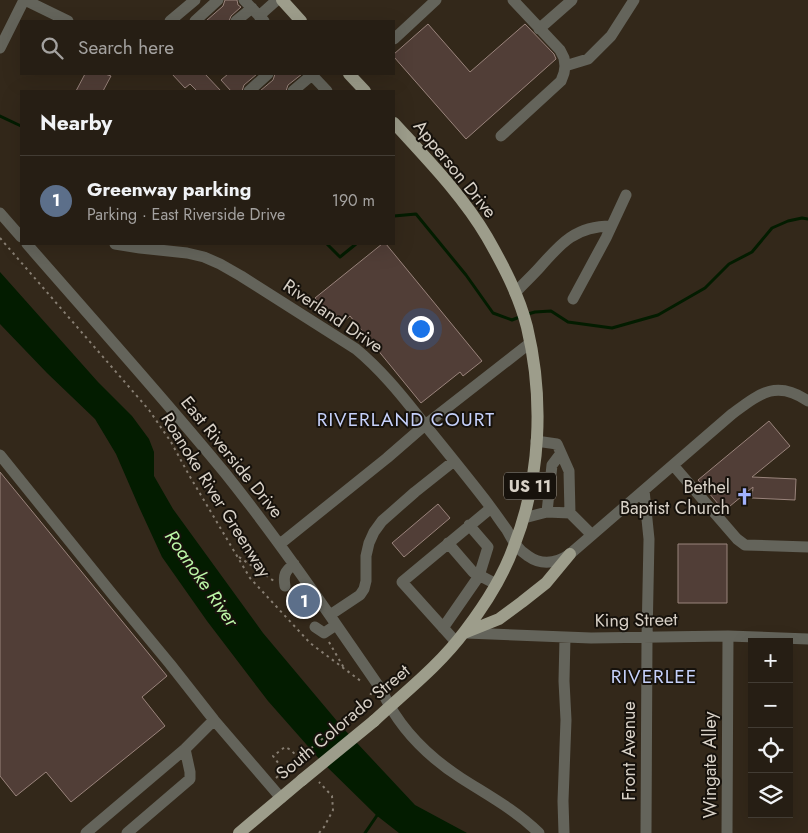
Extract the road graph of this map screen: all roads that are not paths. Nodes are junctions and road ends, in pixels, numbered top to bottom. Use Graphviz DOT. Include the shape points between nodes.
graph roads {
  1 [pos="24,0"];
  2 [pos="53,0"];
  3 [pos="195,0"];
  4 [pos="218,0"];
  5 [pos="277,0"];
  6 [pos="282,0"];
  7 [pos="436,0"];
  8 [pos="572,0"];
  9 [pos="634,0"];
  10 [pos="520,2"];
  11 [pos="47,11"];
  12 [pos="255,11"];
  13 [pos="66,20"];
  14 [pos="171,20"];
  15 [pos="196,20"];
  16 [pos="238,20"];
  17 [pos="300,20"];
  18 [pos="539,29"];
  19 [pos="395,38"];
  20 [pos="0,48"];
  21 [pos="565,66"];
  22 [pos="267,75"];
  23 [pos="311,75"];
  24 [pos="313,75"];
  25 [pos="351,75"];
  26 [pos="250,90"];
  27 [pos="294,90"];
  28 [pos="327,90"];
  29 [pos="364,90"];
  30 [pos="395,124"];
  31 [pos="500,136"];
  32 [pos="626,195"];
  33 [pos="0,213"];
  34 [pos="611,226"];
  35 [pos="20,236"];
  36 [pos="28,245"];
  37 [pos="121,245"];
  38 [pos="515,293"];
  39 [pos="573,299"];
  40 [pos="530,343"];
  41 [pos="808,401"];
  42 [pos="425,425"];
  43 [pos="536,441"];
  44 [pos="561,453"];
  45 [pos="0,455"];
  46 [pos="454,461"];
  47 [pos="673,465"];
  48 [pos="644,490"];
  49 [pos="491,508"];
  50 [pos="547,512"];
  51 [pos="570,513"];
  52 [pos="524,518"];
  53 [pos="469,525"];
  54 [pos="592,535"];
  55 [pos="448,543"];
  56 [pos="280,544"];
  57 [pos="515,545"];
  58 [pos="808,547"];
  59 [pos="570,554"];
  60 [pos="294,564"];
  61 [pos="479,576"];
  62 [pos="284,583"];
  63 [pos="496,584"];
  64 [pos="333,620"];
  65 [pos="443,628"];
  66 [pos="319,630"];
  67 [pos="728,636"];
  68 [pos="460,637"];
  69 [pos="565,637"];
  70 [pos="647,638"];
  71 [pos="808,639"];
  72 [pos="389,706"];
  73 [pos="214,720"];
  74 [pos="185,749"];
  75 [pos="281,798"];
  76 [pos="86,833"];
  77 [pos="127,833"];
  78 [pos="239,833"];
  79 [pos="539,833"];
  80 [pos="564,833"];
  81 [pos="646,833"];
  82 [pos="727,833"];
  1 -- 11 [label="street"];
  1 -- 20 [label="street"];
  2 -- 11 [label="street"];
  3 -- 14 [label="street"];
  4 -- 15 [label="street"];
  5 -- 12 [label="street"];
  6 -- 17 [label="main road"];
  7 -- 19 [label="street"];
  8 -- 18 [label="street"];
  9 -- 21 [label="street" via="600,48 588,59"];
  10 -- 18 [label="street"];
  11 -- 13 [label="street"];
  12 -- 16 [label="street"];
  18 -- 21 [label="street" via="560,50"];
  21 -- 31 [label="street" via="558,85"];
  22 -- 26 [label="street"];
  23 -- 27 [label="street"];
  24 -- 28 [label="street"];
  25 -- 29 [label="main road"];
  30 -- 38 [label="main road, Apperson Drive / US 11" via="465,205 486,235"];
  32 -- 34 [label="street"];
  33 -- 35 [label="street"];
  34 -- 38 [label="street" via="593,228 568,238"];
  34 -- 39 [label="street"];
  36 -- 56 [label="street, East Riverside Drive" via="213,459"];
  37 -- 42 [label="street, Riverland Drive" via="204,257 241,276 370,360"];
  38 -- 40 [label="main road, Apperson Drive / US 11"];
  40 -- 42 [label="street"];
  40 -- 43 [label="main road, Apperson Drive / US 11" via="538,417"];
  41 -- 47 [label="street" via="789,391 764,392 732,414"];
  42 -- 46 [label="street, Riverland Drive"];
  42 -- 56 [label="street"];
  43 -- 44 [label="street" via="557,444"];
  43 -- 52 [label="main road, Apperson Drive / US 11"];
  44 -- 50 [label="street" via="552,465"];
  44 -- 51 [label="street" via="569,471"];
  45 -- 73 [label="street"];
  46 -- 49 [label="street, Riverland Drive"];
  46 -- 64 [label="street" via="382,521 369,543 364,588 360,596"];
  47 -- 48 [label="street"];
  47 -- 58 [label="street" via="744,545"];
  48 -- 54 [label="street"];
  48 -- 70 [label="street, Front Avenue" via="649,539"];
  49 -- 53 [label="street"];
  49 -- 57 [label="street, Riverland Drive"];
  50 -- 51 [label="street"];
  50 -- 52 [label="street"];
  51 -- 54 [label="street"];
  52 -- 57 [label="main road, Apperson Drive / US 11"];
  53 -- 55 [label="street"];
  53 -- 61 [label="street" via="488,547"];
  54 -- 59 [label="street"];
  55 -- 61 [label="street"];
  55 -- 65 [label="street" via="402,582"];
  56 -- 60 [label="street, East Riverside Drive"];
  57 -- 59 [label="street" via="538,562 555,562"];
  57 -- 63 [label="main road, Apperson Drive / US 11"];
  59 -- 68 [label="main road" via="546,583 522,602 498,619"];
  60 -- 62 [label="street" via="286,570"];
  60 -- 64 [label="street, East Riverside Drive"];
  61 -- 63 [label="street"];
  61 -- 65 [label="street"];
  63 -- 68 [label="main road, Apperson Drive / US 11"];
  64 -- 66 [label="street"];
  64 -- 72 [label="street, East Riverside Drive"];
  65 -- 68 [label="street"];
  67 -- 70 [label="street, King Street"];
  67 -- 71 [label="street, King Street"];
  67 -- 82 [label="street, Wingate Alley"];
  68 -- 69 [label="street, King Street"];
  68 -- 72 [label="main road, South Colorado Street / US 11" via="425,675"];
  69 -- 70 [label="street, King Street"];
  69 -- 80 [label="street"];
  70 -- 81 [label="street, Front Avenue"];
  72 -- 75 [label="main road, South Colorado Street / US 11, bridge"];
  72 -- 79 [label="street, East Riverside Drive" via="416,741 439,762 511,809"];
  73 -- 74 [label="street"];
  73 -- 75 [label="street"];
  74 -- 76 [label="street"];
  74 -- 77 [label="street" via="190,778"];
  75 -- 78 [label="main road, South Colorado Street / US 11"];
}
